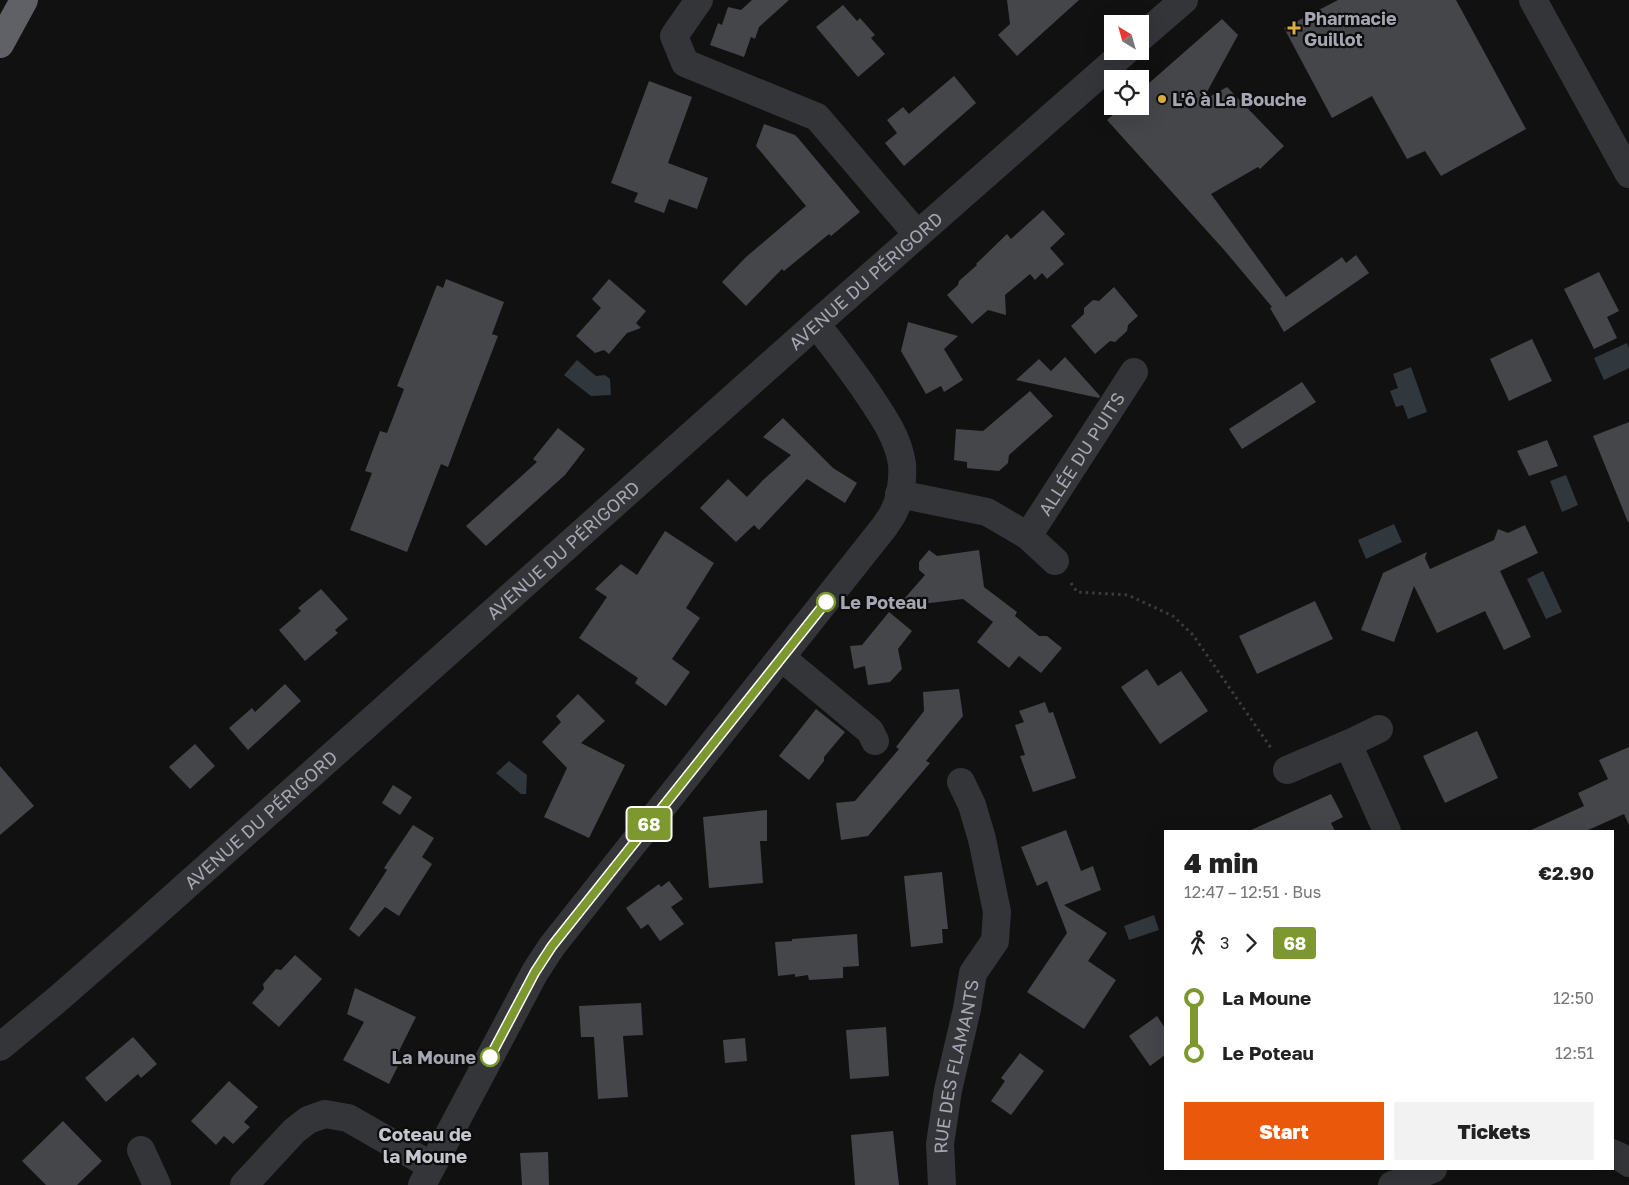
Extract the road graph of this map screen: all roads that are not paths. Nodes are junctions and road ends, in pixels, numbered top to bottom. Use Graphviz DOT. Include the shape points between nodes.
graph roads {
  1 [pos="24,0"];
  2 [pos="700,0"];
  3 [pos="1184,0"];
  4 [pos="1533,0"];
  5 [pos="1149,30"];
  6 [pos="0,44"];
  7 [pos="1116,60"];
  8 [pos="1629,174"];
  9 [pos="917,234"];
  10 [pos="816,324"];
  11 [pos="1134,372"];
  12 [pos="899,494"];
  13 [pos="1028,536"];
  14 [pos="1056,561"];
  15 [pos="782,658"];
  16 [pos="1379,729"];
  17 [pos="875,741"];
  18 [pos="1348,744"];
  19 [pos="1287,770"];
  20 [pos="961,782"];
  21 [pos="1387,830"];
  22 [pos="0,1048"];
  23 [pos="141,1150"];
  24 [pos="1614,1154"];
  25 [pos="1629,1163"];
  26 [pos="1430,1170"];
  27 [pos="427,1176"];
  28 [pos="157,1185"];
  29 [pos="244,1185"];
  30 [pos="942,1185"];
  31 [pos="1392,1185"];
  1 -- 6 [label="highway"];
  2 -- 9 [label="street" via="674,36 685,63 817,117"];
  3 -- 5 [label="street"];
  4 -- 8 [label="street"];
  7 -- 9 [label="street, AVENUE DU PÉRIGORD"];
  9 -- 10 [label="street, AVENUE DU PÉRIGORD"];
  10 -- 12 [label="street" via="843,358 892,433 902,462"];
  10 -- 22 [label="street, AVENUE DU PÉRIGORD"];
  11 -- 13 [label="street, ALLÉE DU PUITS"];
  12 -- 13 [label="street" via="987,512"];
  12 -- 15 [label="street" via="885,526"];
  13 -- 14 [label="street"];
  15 -- 17 [label="street" via="870,731"];
  15 -- 27 [label="street" via="552,946 535,972"];
  16 -- 18 [label="street"];
  18 -- 19 [label="street"];
  18 -- 21 [label="street"];
  20 -- 30 [label="street, RUE DES FLAMANTS" via="982,839 997,912 996,941 973,973 940,1144"];
  23 -- 28 [label="street"];
  24 -- 25 [label="street"];
  26 -- 31 [label="street"];
  27 -- 29 [label="street" via="348,1118 325,1114 308,1120 294,1131"];
}
